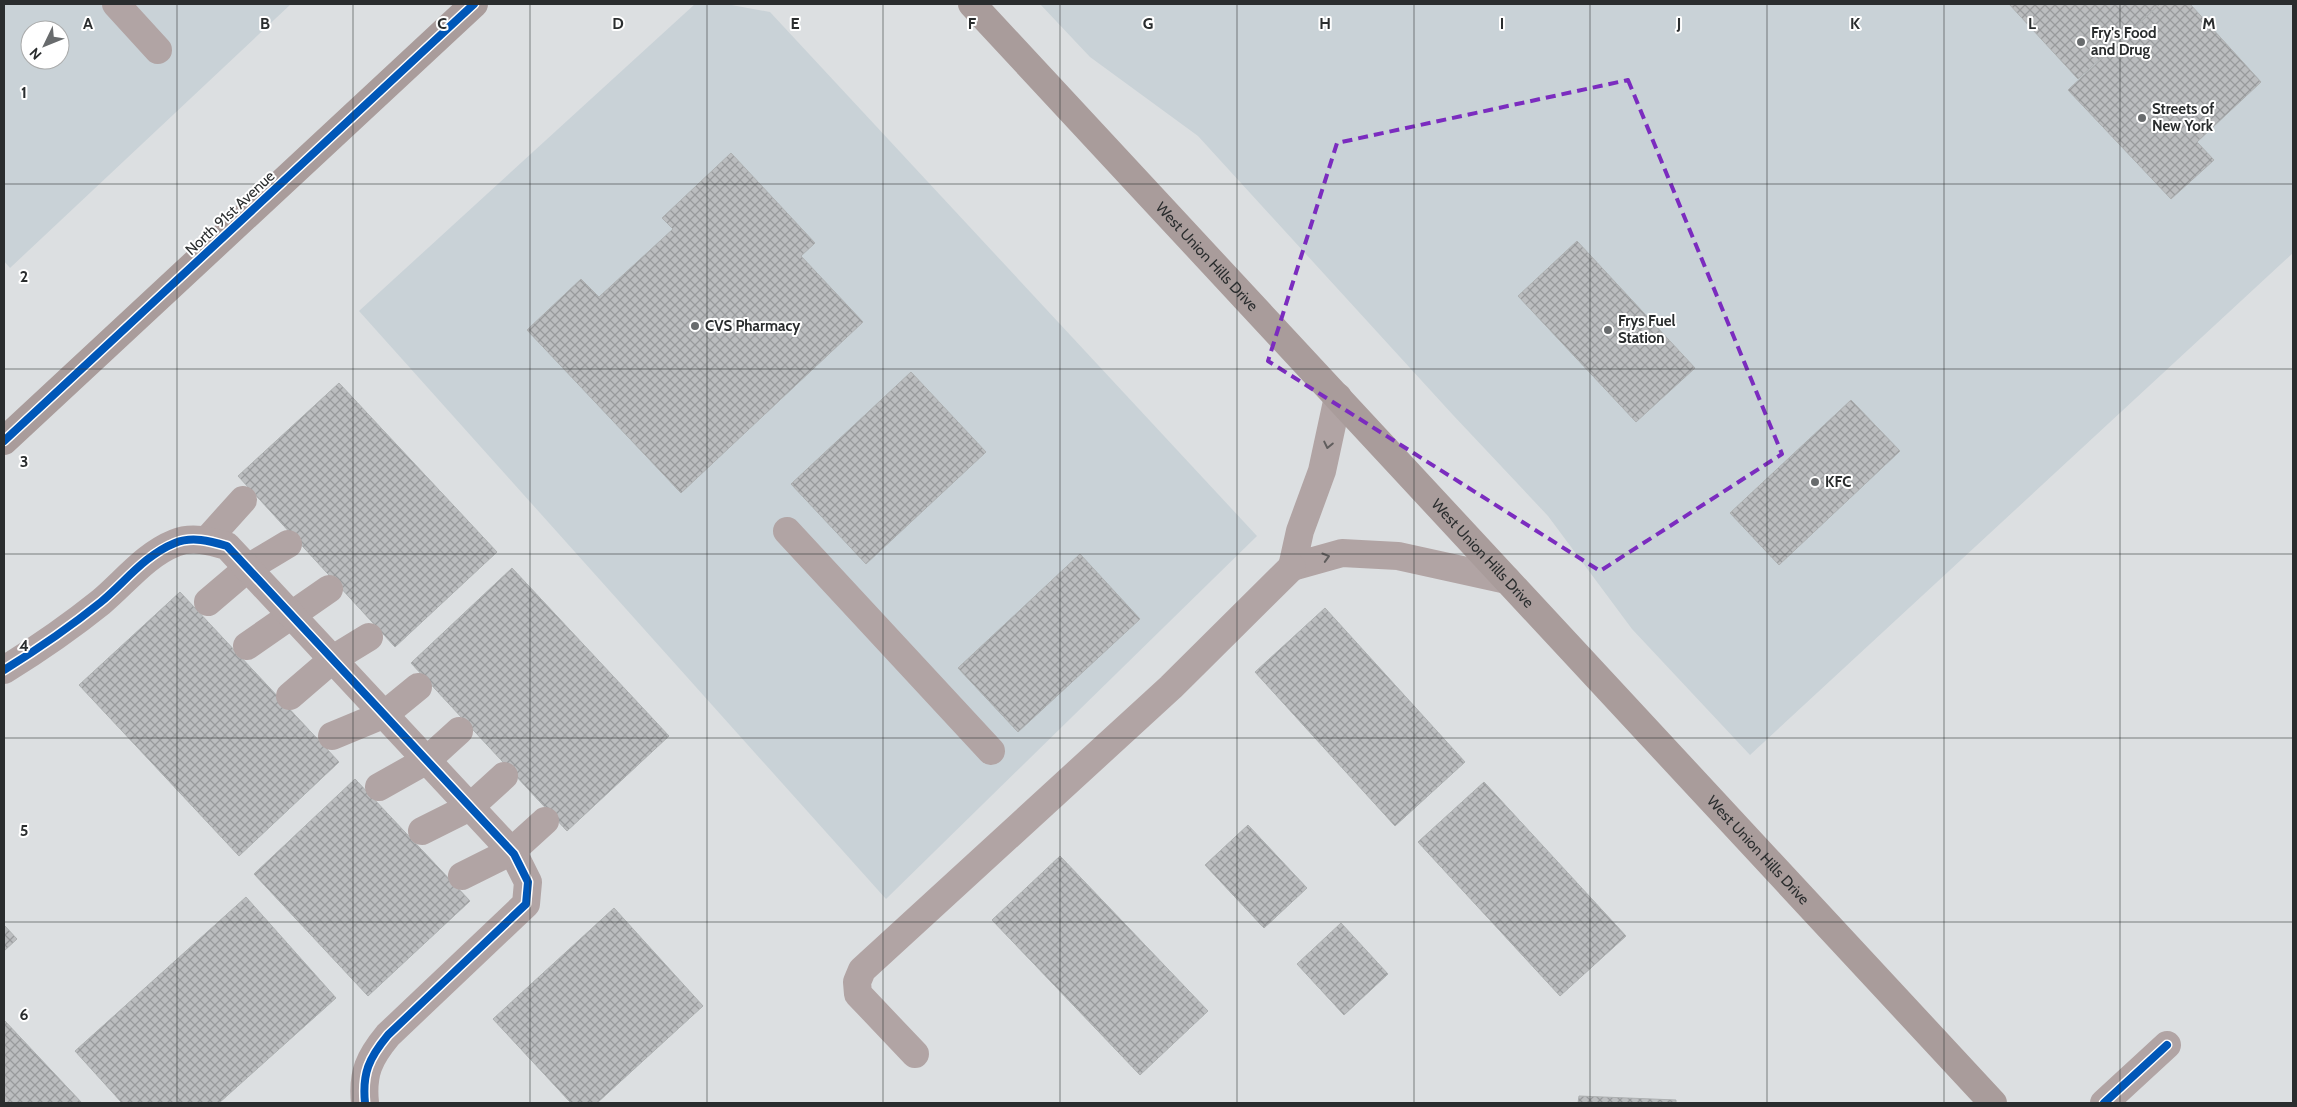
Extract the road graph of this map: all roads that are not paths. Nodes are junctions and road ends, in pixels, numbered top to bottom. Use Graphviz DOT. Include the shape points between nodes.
graph roads {
  1 [pos="116,4"];
  2 [pos="474,4"];
  3 [pos="972,4"];
  4 [pos="158,50"];
  5 [pos="1338,397"];
  6 [pos="4,441"];
  7 [pos="244,500"];
  8 [pos="787,531"];
  9 [pos="207,540"];
  10 [pos="288,544"];
  11 [pos="1292,567"];
  12 [pos="248,568"];
  13 [pos="1507,580"];
  14 [pos="329,589"];
  15 [pos="208,602"];
  16 [pos="291,614"];
  17 [pos="369,637"];
  18 [pos="247,646"];
  19 [pos="334,659"];
  20 [pos="4,670"];
  21 [pos="418,687"];
  22 [pos="290,696"];
  23 [pos="385,714"];
  24 [pos="459,731"];
  25 [pos="332,736"];
  26 [pos="992,751"];
  27 [pos="427,760"];
  28 [pos="504,776"];
  29 [pos="379,787"];
  30 [pos="470,807"];
  31 [pos="545,821"];
  32 [pos="422,831"];
  33 [pos="512,851"];
  34 [pos="462,876"];
  35 [pos="2168,1045"];
  36 [pos="915,1054"];
  37 [pos="365,1103"];
  38 [pos="1993,1103"];
  39 [pos="2104,1103"];
  1 -- 4 [label="street"];
  2 -- 6 [label="main road, North 91st Avenue"];
  3 -- 5 [label="main road, West Union Hills Drive"];
  5 -- 11 [label="street, one-way" via="1322,471 1300,532"];
  5 -- 13 [label="main road, West Union Hills Drive"];
  7 -- 9 [label="street"];
  8 -- 26 [label="street"];
  9 -- 12 [label="street" via="227,546"];
  9 -- 20 [label="street" via="176,542 151,556 67,629"];
  10 -- 12 [label="street"];
  11 -- 13 [label="street, one-way" via="1342,553 1398,556"];
  11 -- 36 [label="street" via="1171,687 862,970 857,982 858,994"];
  12 -- 15 [label="street"];
  12 -- 16 [label="street"];
  13 -- 38 [label="main road, West Union Hills Drive"];
  14 -- 16 [label="street"];
  16 -- 18 [label="street"];
  16 -- 19 [label="street"];
  17 -- 19 [label="street"];
  19 -- 22 [label="street"];
  19 -- 23 [label="street"];
  21 -- 23 [label="street"];
  23 -- 25 [label="street"];
  23 -- 27 [label="street"];
  24 -- 27 [label="street"];
  27 -- 29 [label="street"];
  27 -- 30 [label="street"];
  28 -- 30 [label="street"];
  30 -- 32 [label="street"];
  30 -- 33 [label="street"];
  31 -- 33 [label="street"];
  33 -- 34 [label="street"];
  33 -- 37 [label="street" via="528,882 526,904 372,1054 363,1083"];
  35 -- 39 [label="street"];
}
